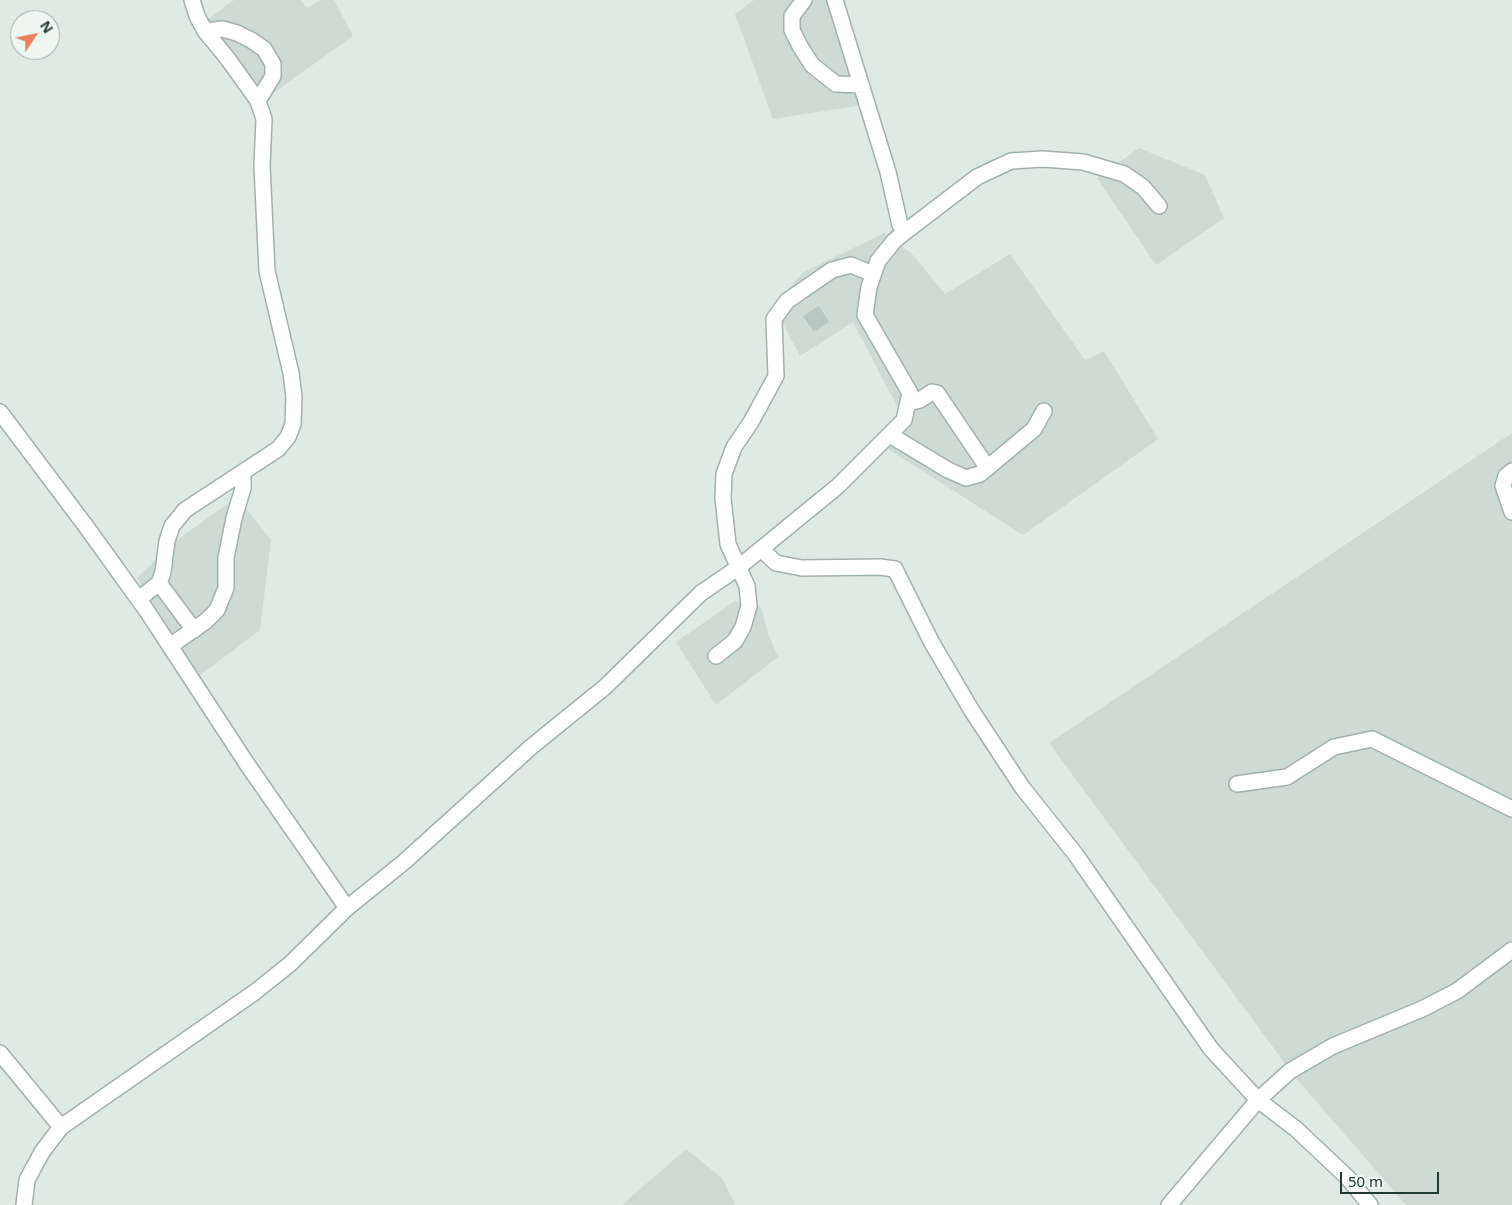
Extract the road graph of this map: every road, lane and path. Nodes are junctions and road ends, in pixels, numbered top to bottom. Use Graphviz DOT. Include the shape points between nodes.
graph roads {
  1 [pos="192,0"];
  2 [pos="804,0"];
  3 [pos="835,0"];
  4 [pos="205,31"];
  5 [pos="861,85"];
  6 [pos="258,101"];
  7 [pos="1158,206"];
  8 [pos="905,232"];
  9 [pos="873,274"];
  10 [pos="908,403"];
  11 [pos="1044,411"];
  12 [pos="0,412"];
  13 [pos="890,435"];
  14 [pos="987,468"];
  15 [pos="1512,471"];
  16 [pos="243,472"];
  17 [pos="1512,512"];
  18 [pos="761,549"];
  19 [pos="739,567"];
  20 [pos="159,583"];
  21 [pos="139,599"];
  22 [pos="194,630"];
  23 [pos="170,646"];
  24 [pos="716,656"];
  25 [pos="1237,784"];
  26 [pos="1512,809"];
  27 [pos="347,908"];
  28 [pos="1512,950"];
  29 [pos="0,1053"];
  30 [pos="1258,1100"];
  31 [pos="61,1127"];
  32 [pos="24,1205"];
  33 [pos="1169,1205"];
  34 [pos="1370,1205"];
  1 -- 4 [label="lane"];
  2 -- 5 [label="lane" via="792,16 792,30 812,64 836,84"];
  3 -- 5 [label="lane"];
  4 -- 6 [label="lane"];
  4 -- 6 [label="lane" via="223,29 237,33 264,49 272,64 273,76"];
  5 -- 8 [label="lane" via="888,172 900,225"];
  6 -- 16 [label="lane" via="264,118 262,166 267,271 291,373 293,424 278,449"];
  7 -- 8 [label="lane" via="1143,187 1124,174 1083,162 1043,159 1011,162 977,177"];
  8 -- 9 [label="lane" via="878,261"];
  9 -- 10 [label="lane" via="865,315 910,393"];
  9 -- 19 [label="lane" via="851,265 832,270 787,300 774,319 776,376 734,447 724,474 728,544"];
  10 -- 13 [label="lane" via="904,420"];
  10 -- 14 [label="lane" via="932,392 937,393"];
  11 -- 14 [label="lane" via="1034,429"];
  12 -- 21 [label="lane"];
  13 -- 14 [label="lane" via="966,478"];
  13 -- 18 [label="lane" via="838,486"];
  15 -- 17 [label="lane" via="1502,486"];
  16 -- 20 [label="lane" via="184,510 172,526"];
  16 -- 22 [label="lane" via="243,488 226,558 226,588 217,610"];
  18 -- 19 [label="lane"];
  18 -- 30 [label="lane" via="776,563 802,568 895,569 932,643 1022,787 1076,855 1211,1049"];
  19 -- 24 [label="lane" via="749,606 735,641"];
  19 -- 27 [label="lane" via="701,593 605,687 530,747 404,862"];
  20 -- 21 [label="lane"];
  20 -- 22 [label="lane"];
  21 -- 23 [label="lane"];
  22 -- 23 [label="lane"];
  23 -- 27 [label="lane"];
  25 -- 26 [label="lane" via="1287,777 1334,747 1372,739"];
  27 -- 31 [label="lane" via="290,964 254,992"];
  28 -- 30 [label="lane" via="1457,991 1333,1046 1290,1070"];
  29 -- 31 [label="lane"];
  30 -- 33 [label="lane"];
  30 -- 34 [label="lane" via="1296,1128"];
  31 -- 32 [label="lane" via="27,1180"];
}
